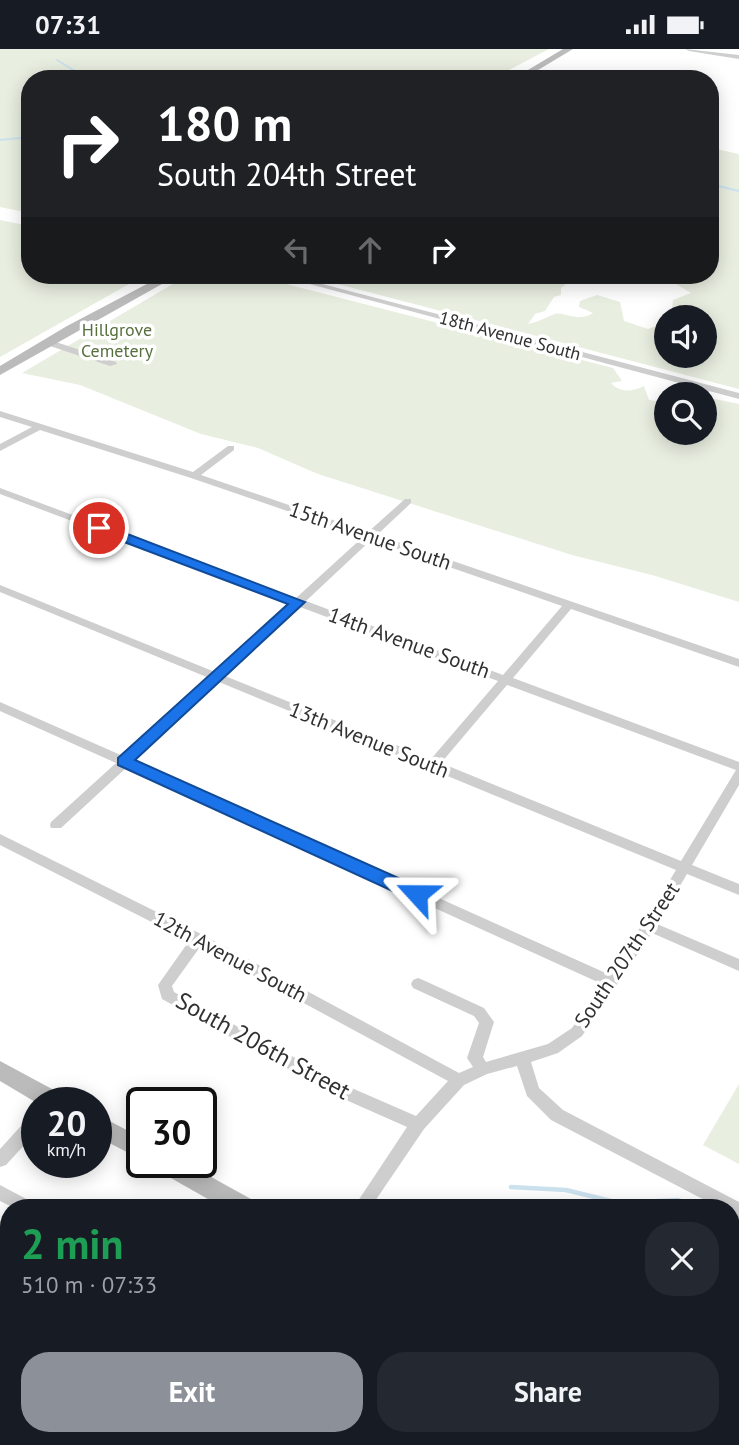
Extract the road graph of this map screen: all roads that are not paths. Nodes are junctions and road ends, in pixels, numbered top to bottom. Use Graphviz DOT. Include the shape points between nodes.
graph roads {
  1 [pos="569,49"];
  2 [pos="689,49"];
  3 [pos="709,49"];
  4 [pos="739,55"];
  5 [pos="533,70"];
  6 [pos="155,284"];
  7 [pos="314,284"];
  8 [pos="47,342"];
  9 [pos="113,364"];
  10 [pos="0,371"];
  11 [pos="739,396"];
  12 [pos="0,414"];
  13 [pos="37,428"];
  14 [pos="0,448"];
  15 [pos="231,448"];
  16 [pos="194,476"];
  17 [pos="0,491"];
  18 [pos="408,501"];
  19 [pos="370,536"];
  20 [pos="0,588"];
  21 [pos="298,602"];
  22 [pos="569,604"];
  23 [pos="739,663"];
  24 [pos="217,678"];
  25 [pos="506,679"];
  26 [pos="0,706"];
  27 [pos="124,761"];
  28 [pos="432,766"];
  29 [pos="739,767"];
  30 [pos="739,774"];
  31 [pos="56,825"];
  32 [pos="0,839"];
  33 [pos="684,868"];
  34 [pos="739,890"];
  35 [pos="649,926"];
  36 [pos="198,939"];
  37 [pos="739,965"];
  38 [pos="612,982"];
  39 [pos="418,983"];
  40 [pos="523,1059"];
  41 [pos="484,1069"];
  42 [pos="0,1070"];
  43 [pos="459,1080"];
  44 [pos="29,1087"];
  45 [pos="418,1123"];
  46 [pos="21,1137"];
  47 [pos="0,1160"];
  48 [pos="191,1178"];
  49 [pos="229,1199"];
  50 [pos="367,1199"];
  51 [pos="718,1199"];
  1 -- 5 [label="main road"];
  2 -- 4 [label="street"];
  3 -- 4 [label="street"];
  6 -- 8 [label="main road"];
  7 -- 11 [label="street, 18th Avenue South"];
  8 -- 9 [label="street"];
  8 -- 10 [label="main road"];
  12 -- 13 [label="street, 15th Avenue South"];
  13 -- 14 [label="street"];
  13 -- 16 [label="street, 15th Avenue South" via="50,428"];
  15 -- 16 [label="street"];
  16 -- 19 [label="street, 15th Avenue South"];
  17 -- 21 [label="street, 14th Avenue South"];
  18 -- 19 [label="street"];
  19 -- 21 [label="street"];
  19 -- 22 [label="street, 15th Avenue South"];
  20 -- 24 [label="street, 13th Avenue South"];
  21 -- 24 [label="street"];
  21 -- 25 [label="street, 14th Avenue South"];
  22 -- 23 [label="street, 15th Avenue South"];
  22 -- 25 [label="street"];
  24 -- 27 [label="street"];
  24 -- 28 [label="street, 13th Avenue South"];
  25 -- 28 [label="street"];
  25 -- 29 [label="street, 14th Avenue South"];
  26 -- 27 [label="street"];
  27 -- 31 [label="street"];
  27 -- 38 [label="street"];
  28 -- 33 [label="street, 13th Avenue South"];
  30 -- 33 [label="street, South 207th Street"];
  32 -- 36 [label="street, 12th Avenue South"];
  33 -- 34 [label="street, 13th Avenue South"];
  33 -- 35 [label="street, South 207th Street"];
  35 -- 37 [label="street"];
  35 -- 38 [label="street, South 207th Street"];
  36 -- 43 [label="street, 12th Avenue South"];
  36 -- 45 [label="street, South 206th Street" via="166,985 167,995 342,1091"];
  38 -- 40 [label="street, South 207th Street" via="567,1041"];
  39 -- 41 [label="street" via="479,1012 487,1022 475,1058"];
  40 -- 41 [label="street, South 207th Street"];
  40 -- 51 [label="street" via="532,1091 557,1115"];
  41 -- 43 [label="street, South 207th Street"];
  42 -- 44 [label="main road"];
  43 -- 45 [label="street, South 207th Street"];
  45 -- 50 [label="street, South 207th Street"];
  46 -- 47 [label="street"];
  48 -- 49 [label="main road"];
}
